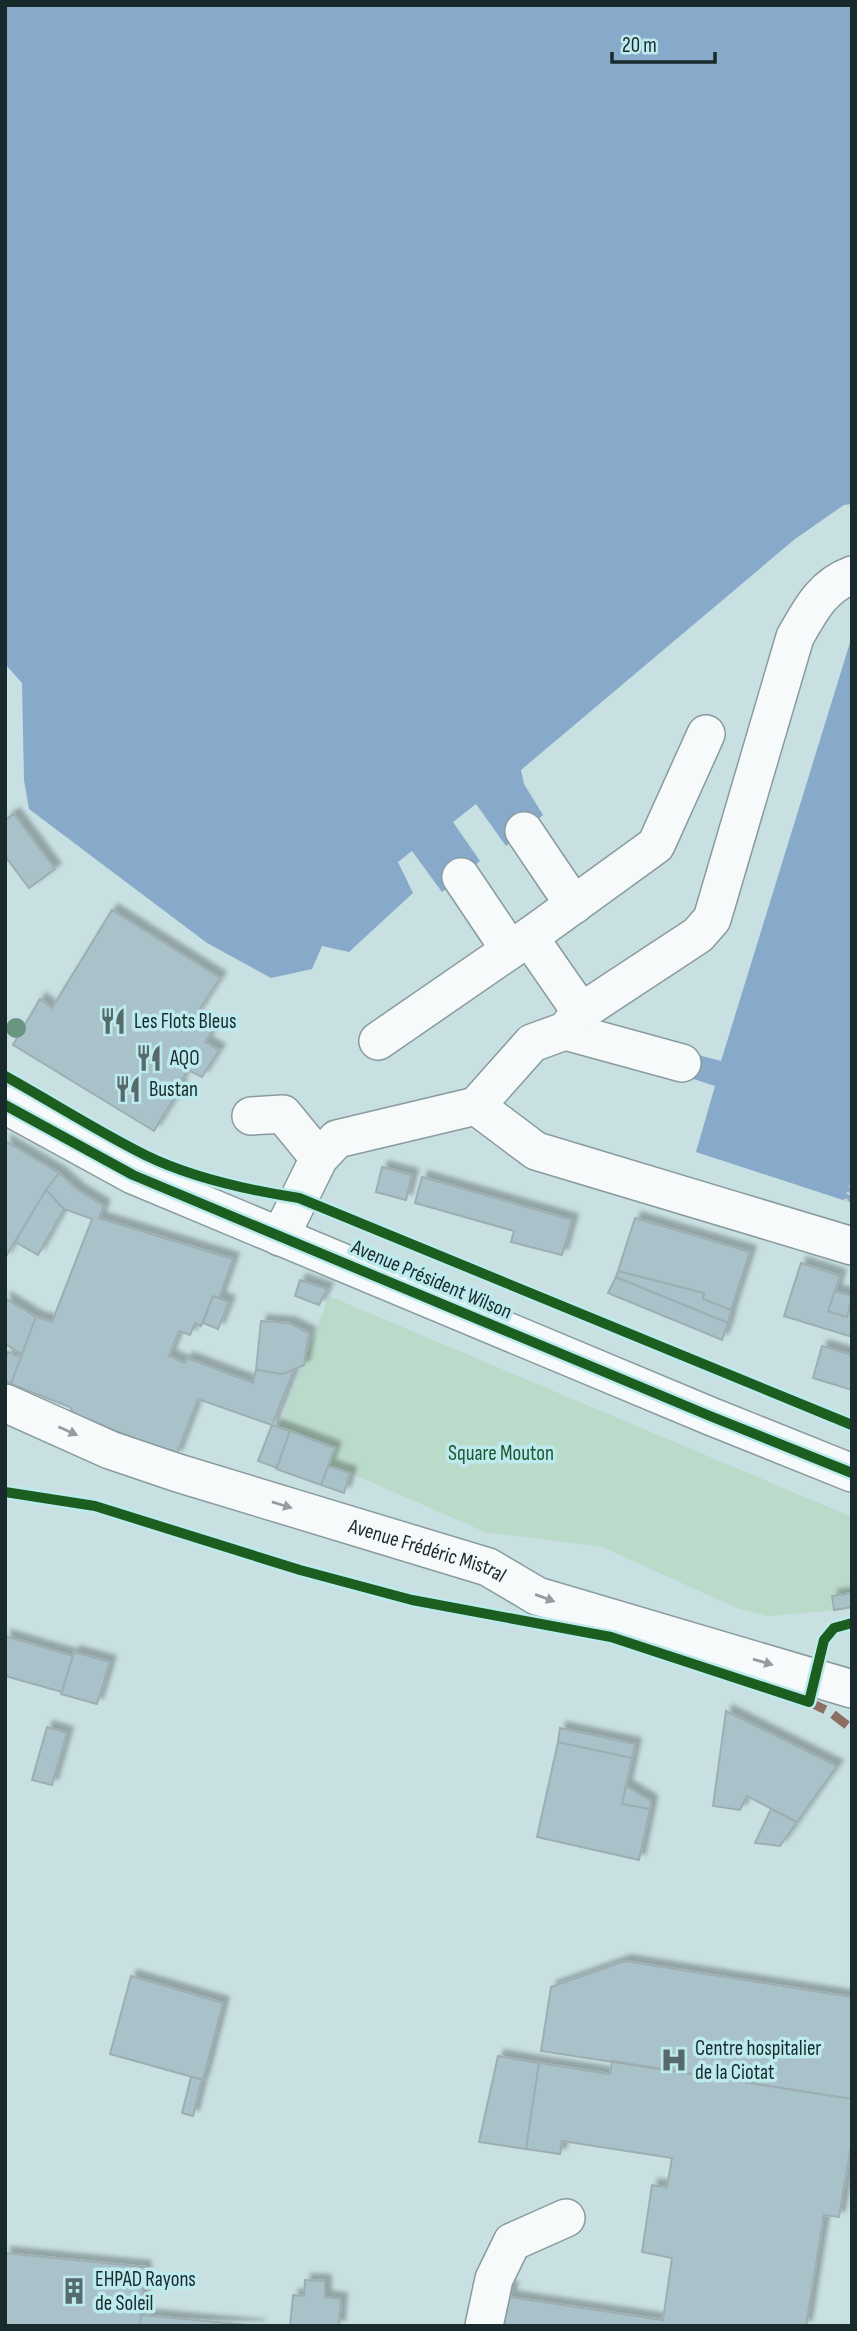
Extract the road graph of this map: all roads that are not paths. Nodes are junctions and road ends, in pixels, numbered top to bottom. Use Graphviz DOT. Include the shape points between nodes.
graph roads {
  1 [pos="852,575"];
  2 [pos="706,734"];
  3 [pos="524,831"];
  4 [pos="461,877"];
  5 [pos="573,905"];
  6 [pos="519,944"];
  7 [pos="573,1022"];
  8 [pos="378,1041"];
  9 [pos="682,1063"];
  10 [pos="5,1105"];
  11 [pos="476,1107"];
  12 [pos="251,1116"];
  13 [pos="319,1157"];
  14 [pos="280,1237"];
  15 [pos="852,1246"];
  16 [pos="5,1403"];
  17 [pos="852,1472"];
  18 [pos="852,1689"];
  19 [pos="566,2218"];
  20 [pos="484,2326"];
  1 -- 7 [label="street" via="817,597 795,637 712,919 698,935"];
  2 -- 5 [label="street" via="656,845"];
  3 -- 5 [label="street"];
  4 -- 6 [label="street"];
  5 -- 6 [label="street"];
  6 -- 7 [label="street"];
  6 -- 8 [label="street"];
  7 -- 9 [label="street"];
  7 -- 11 [label="street" via="532,1043"];
  10 -- 14 [label="street, Avenue Président Wilson" via="132,1175"];
  11 -- 13 [label="street" via="337,1139"];
  11 -- 15 [label="street" via="536,1151"];
  12 -- 13 [label="street" via="283,1114"];
  13 -- 14 [label="street"];
  14 -- 17 [label="street, Avenue Président Wilson"];
  16 -- 18 [label="street, Avenue Frédéric Mistral, one-way" via="110,1450 488,1567 537,1595"];
  19 -- 20 [label="street" via="512,2242 494,2278"];
}
